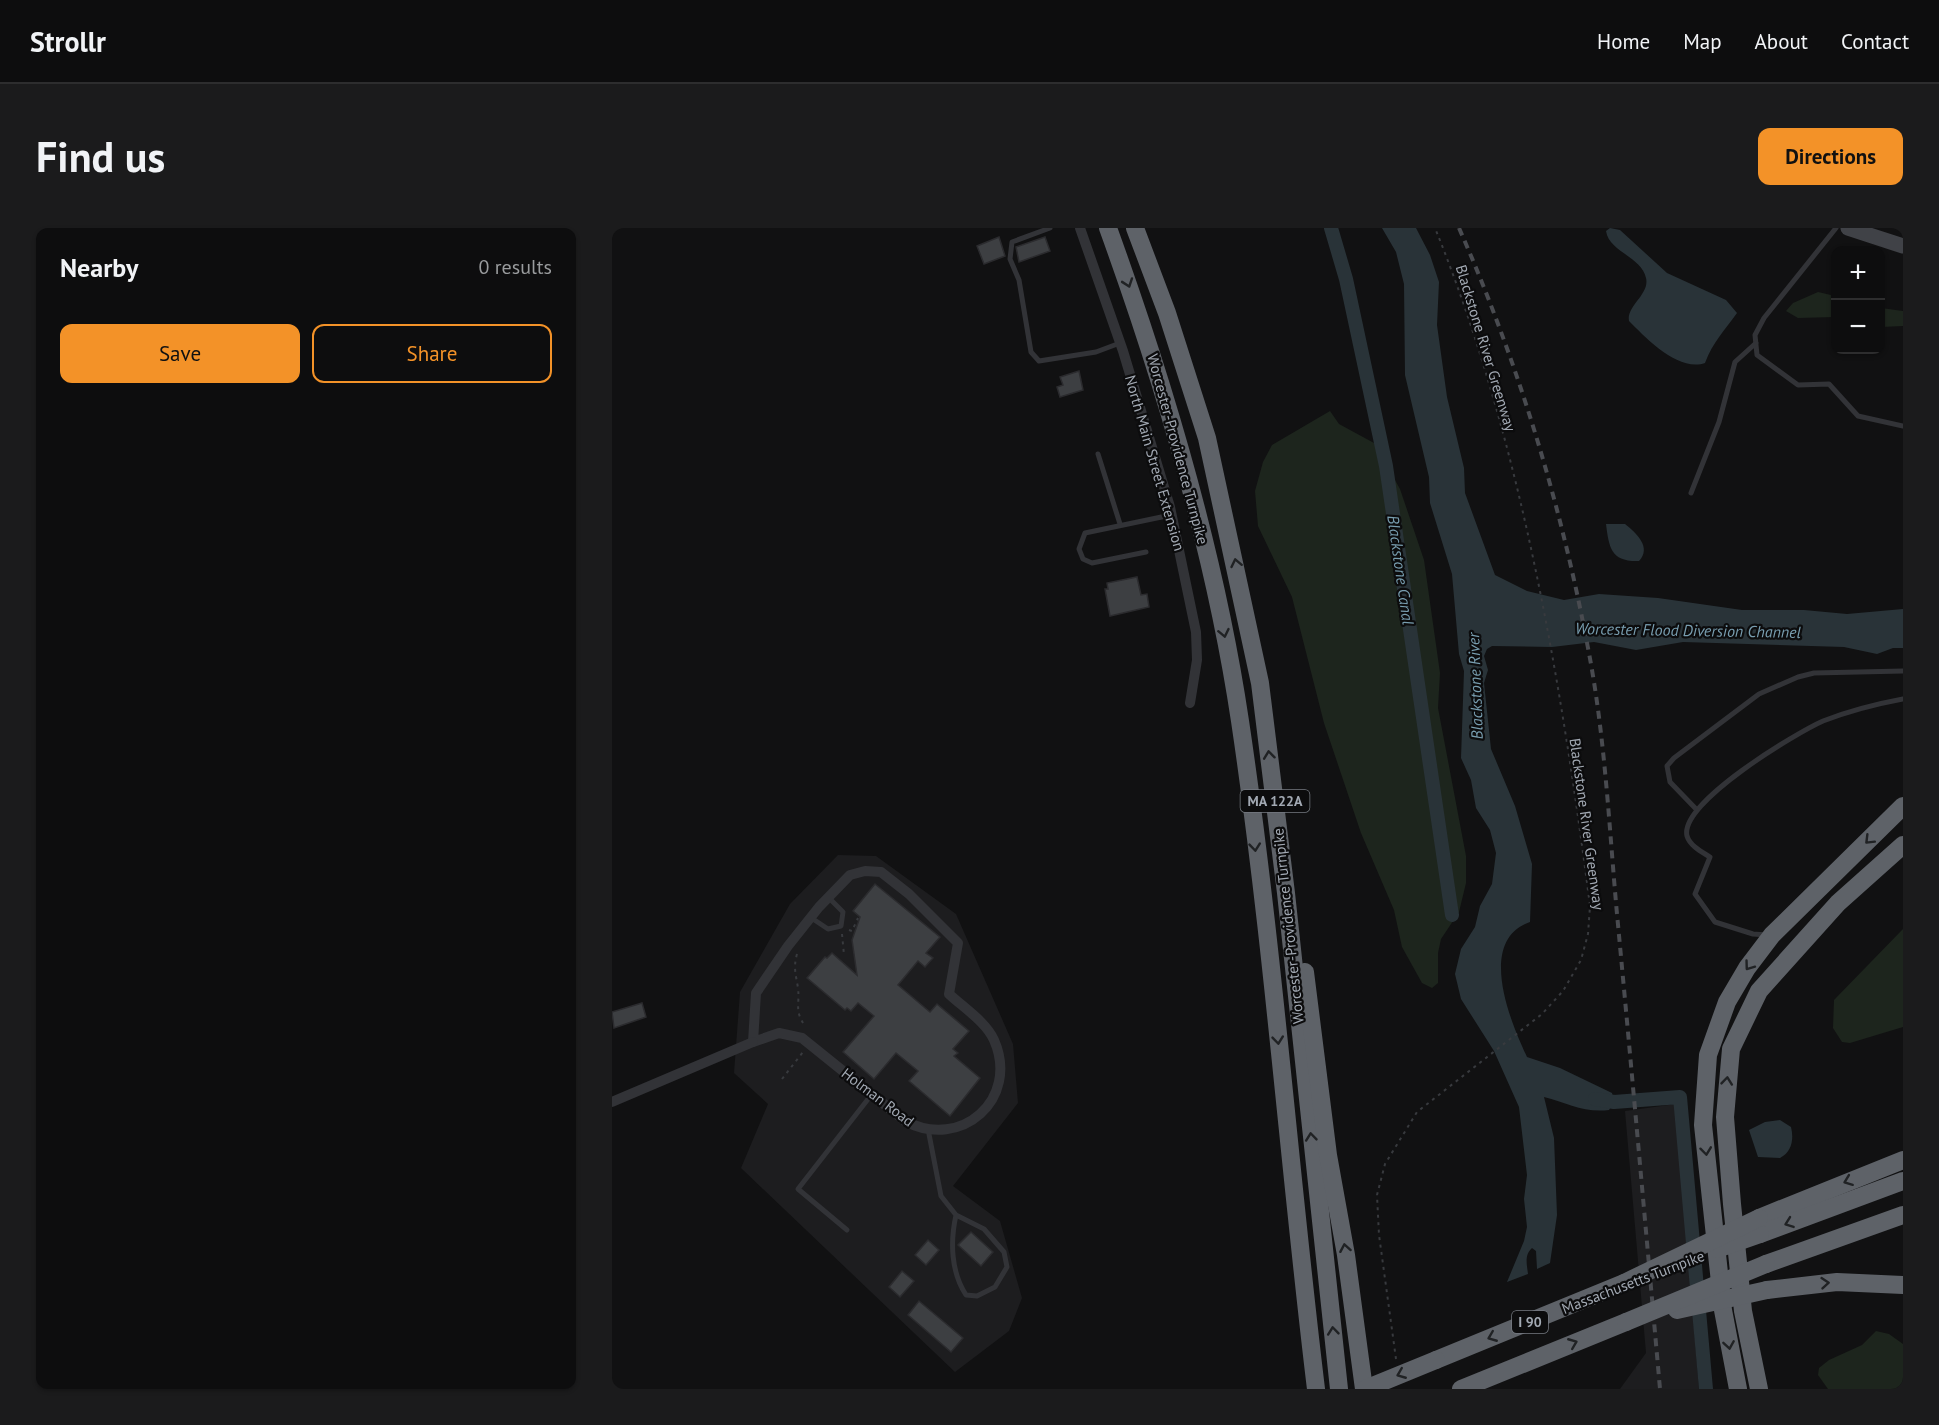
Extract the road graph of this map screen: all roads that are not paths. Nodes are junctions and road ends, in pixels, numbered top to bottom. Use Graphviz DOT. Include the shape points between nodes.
graph roads {
  1 [pos="1050,228"];
  2 [pos="1080,228"];
  3 [pos="1108,228"];
  4 [pos="1135,228"];
  5 [pos="1836,228"];
  6 [pos="1848,228"];
  7 [pos="1903,246"];
  8 [pos="1120,343"];
  9 [pos="1756,344"];
  10 [pos="1903,426"];
  11 [pos="1098,454"];
  12 [pos="1691,493"];
  13 [pos="1172,514"];
  14 [pos="1120,524"];
  15 [pos="1146,552"];
  16 [pos="1903,671"];
  17 [pos="1903,699"];
  18 [pos="1190,704"];
  19 [pos="1903,806"];
  20 [pos="1697,810"];
  21 [pos="1903,845"];
  22 [pos="1286,893"];
  23 [pos="828,897"];
  24 [pos="810,917"];
  25 [pos="1772,935"];
  26 [pos="753,1042"];
  27 [pos="872,1094"];
  28 [pos="612,1102"];
  29 [pos="928,1129"];
  30 [pos="1903,1160"];
  31 [pos="1903,1181"];
  32 [pos="956,1215"];
  33 [pos="1903,1215"];
  34 [pos="1760,1226"];
  35 [pos="847,1230"];
  36 [pos="1903,1285"];
  37 [pos="1626,1322"];
  38 [pos="1316,1389"];
  39 [pos="1339,1389"];
  40 [pos="1365,1389"];
  41 [pos="1461,1389"];
  42 [pos="1738,1389"];
  43 [pos="1760,1389"];
  1 -- 8 [label="lane" via="1012,242 1010,259 1019,280 1031,352 1039,361 1065,359"];
  2 -- 8 [label="street, North Main Street Extension"];
  3 -- 38 [label="highway, Worcester-Providence Turnpike / MA 122A, one-way" via="1161,379 1188,475 1238,710"];
  22 -- 4 [label="highway, Worcester-Providence Turnpike / MA 122A, one-way" via="1260,683 1232,546 1188,374"];
  5 -- 9 [label="lane" via="1764,318 1755,336"];
  6 -- 7 [label="street"];
  8 -- 13 [label="street, North Main Street Extension"];
  9 -- 10 [label="lane" via="1757,355 1798,385 1829,384 1858,416"];
  9 -- 12 [label="lane" via="1735,362 1719,422"];
  11 -- 14 [label="lane"];
  13 -- 14 [label="lane"];
  13 -- 18 [label="street, North Main Street Extension" via="1196,632 1197,660"];
  14 -- 15 [label="lane" via="1085,533 1079,549 1083,559 1092,563"];
  16 -- 20 [label="lane" via="1814,673 1759,694 1667,766 1670,782"];
  17 -- 20 [label="lane" via="1823,722 1771,749"];
  19 -- 25 [label="highway, one-way"];
  20 -- 25 [label="lane" via="1686,834 1690,843 1710,857 1695,894 1715,922 1753,934"];
  43 -- 21 [label="highway, one-way" via="1743,1311 1731,1193 1725,1117 1731,1049 1759,991 1838,903"];
  39 -- 22 [label="highway, Worcester-Providence Turnpike / MA 122A, one-way"];
  40 -- 22 [label="highway, one-way" via="1328,1155 1303,954"];
  23 -- 24 [label="street, Holman Road"];
  23 -- 24 [label="lane" via="843,912 841,926 828,929"];
  23 -- 29 [label="street, Holman Road" via="850,875 881,872 958,943 949,994 990,1034 998,1053 997,1082 988,1108 978,1119 949,1129"];
  24 -- 26 [label="street, Holman Road" via="756,993"];
  25 -- 42 [label="highway, one-way" via="1727,1002 1708,1055 1704,1088 1703,1125 1723,1310"];
  26 -- 27 [label="street, Holman Road" via="772,1034 797,1036"];
  26 -- 28 [label="street, Holman Road"];
  27 -- 29 [label="street, Holman Road" via="905,1121"];
  27 -- 35 [label="lane" via="798,1189"];
  29 -- 32 [label="lane" via="940,1196"];
  30 -- 34 [label="highway, one-way"];
  31 -- 34 [label="highway, Massachusetts Turnpike / I 90, one-way"];
  32 -- 32 [label="lane" via="984,1229 1004,1252 1007,1267 995,1287 977,1296 966,1295 958,1284 952,1232"];
  33 -- 37 [label="highway, I 90, bridge" via="1766,1264"];
  34 -- 40 [label="highway, Massachusetts Turnpike / I 90, one-way, bridge"];
  37 -- 36 [label="highway, one-way, bridge" via="1767,1290 1837,1282"];
  41 -- 37 [label="highway, I 90, one-way"];
}
